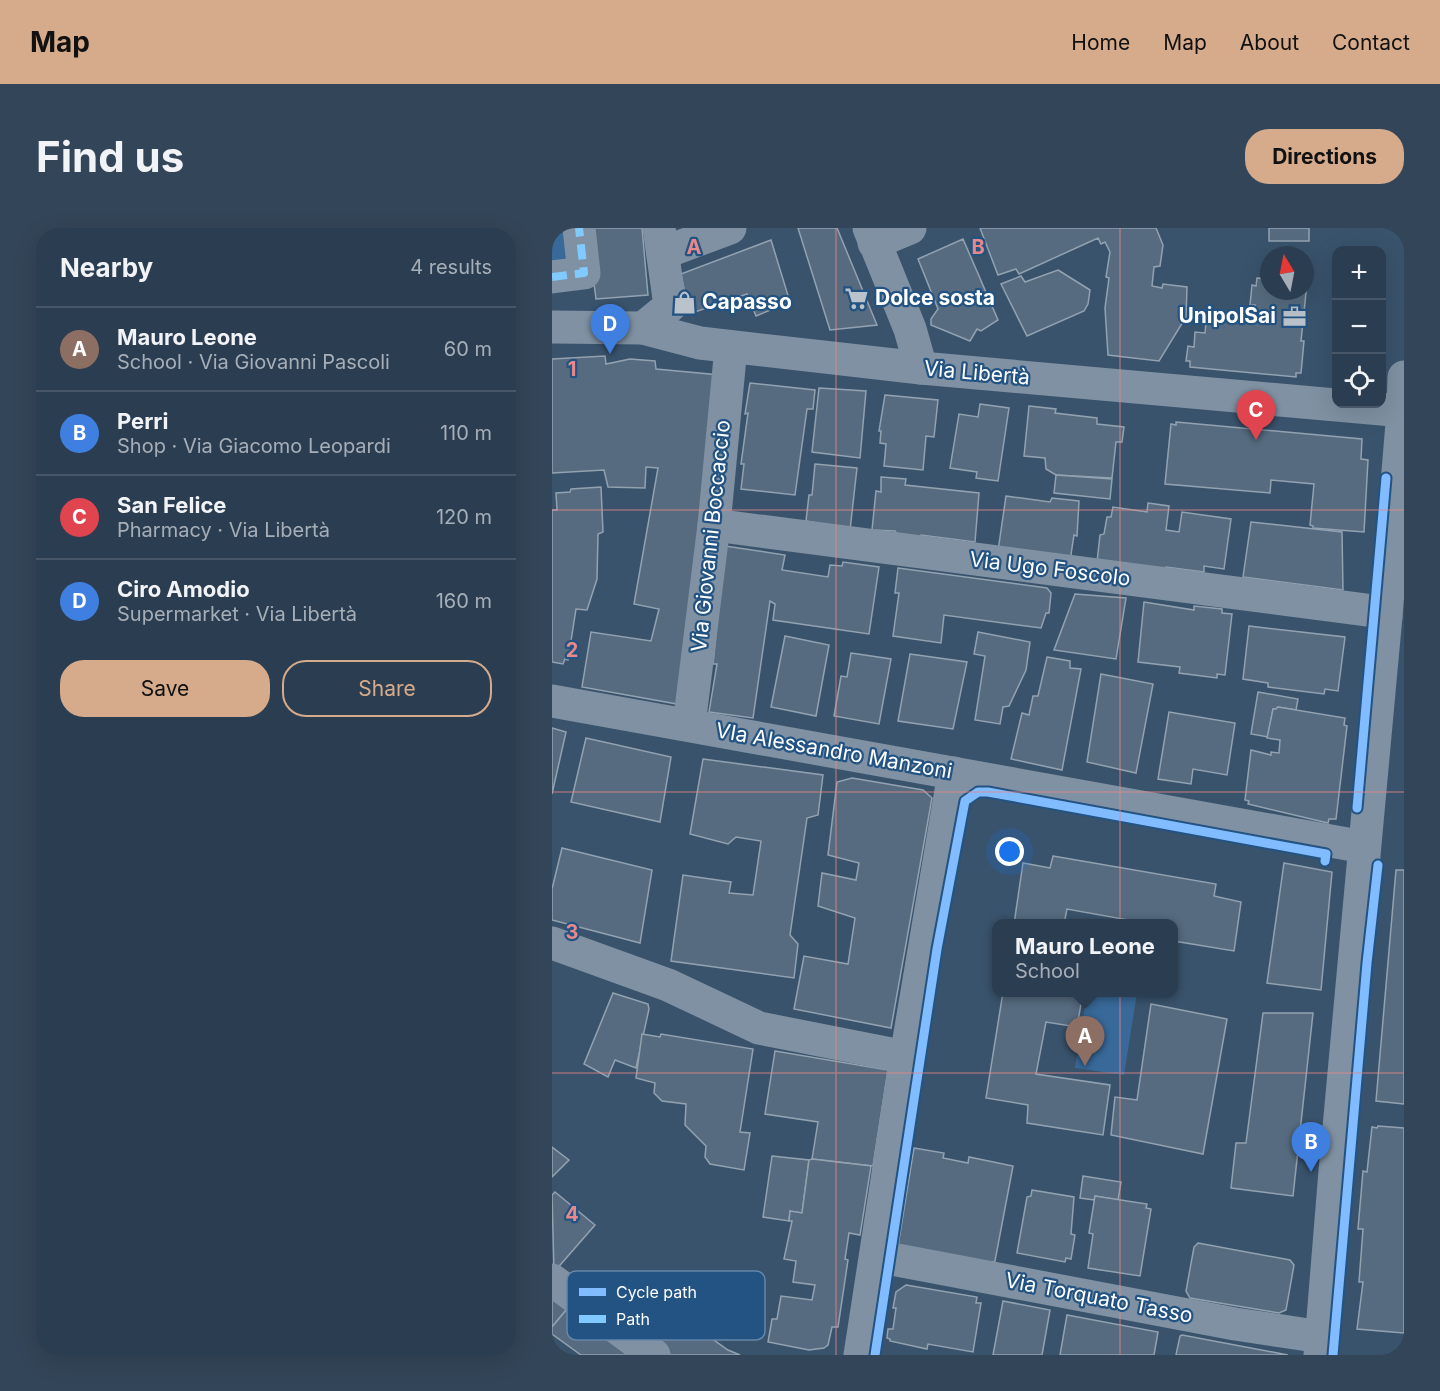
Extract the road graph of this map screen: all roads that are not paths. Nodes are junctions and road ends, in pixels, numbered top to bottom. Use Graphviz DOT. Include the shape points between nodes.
graph roads {
  1 [pos="579,228"];
  2 [pos="730,228"];
  3 [pos="910,228"];
  4 [pos="871,235"];
  5 [pos="661,240"];
  6 [pos="552,277"];
  7 [pos="552,327"];
  8 [pos="644,328"];
  9 [pos="731,346"];
  10 [pos="921,368"];
  11 [pos="1404,377"];
  12 [pos="1404,411"];
  13 [pos="714,525"];
  14 [pos="1386,615"];
  15 [pos="552,701"];
  16 [pos="689,725"];
  17 [pos="954,773"];
  18 [pos="1364,847"];
  19 [pos="552,944"];
  20 [pos="906,1057"];
  21 [pos="876,1256"];
  22 [pos="552,1280"];
  23 [pos="567,1291"];
  24 [pos="634,1340"];
  25 [pos="1321,1346"];
  26 [pos="654,1355"];
  27 [pos="860,1355"];
  1 -- 6 [label="street" via="584,273"];
  2 -- 5 [label="street"];
  3 -- 4 [label="street"];
  4 -- 10 [label="street" via="910,329"];
  5 -- 8 [label="street" via="670,306"];
  7 -- 8 [label="street, Via Libertà"];
  8 -- 9 [label="street, Via Libertà" via="700,343"];
  9 -- 10 [label="street, Via Libertà"];
  9 -- 13 [label="street, Via Giovanni Boccaccio"];
  10 -- 12 [label="street, Via Libertà"];
  11 -- 12 [label="street"];
  12 -- 14 [label="street"];
  13 -- 14 [label="street, Via Ugo Foscolo"];
  13 -- 16 [label="street, Via Giovanni Boccaccio"];
  14 -- 18 [label="street"];
  15 -- 16 [label="street, VIa Alessandro Manzoni"];
  16 -- 17 [label="street, VIa Alessandro Manzoni"];
  17 -- 18 [label="street, VIa Alessandro Manzoni"];
  17 -- 20 [label="street"];
  18 -- 25 [label="street"];
  19 -- 20 [label="street" via="668,985 759,1028"];
  20 -- 21 [label="street"];
  21 -- 25 [label="street, Via Torquato Tasso" via="1235,1324"];
  21 -- 27 [label="street"];
  22 -- 23 [label="street"];
  24 -- 26 [label="street"];
}
